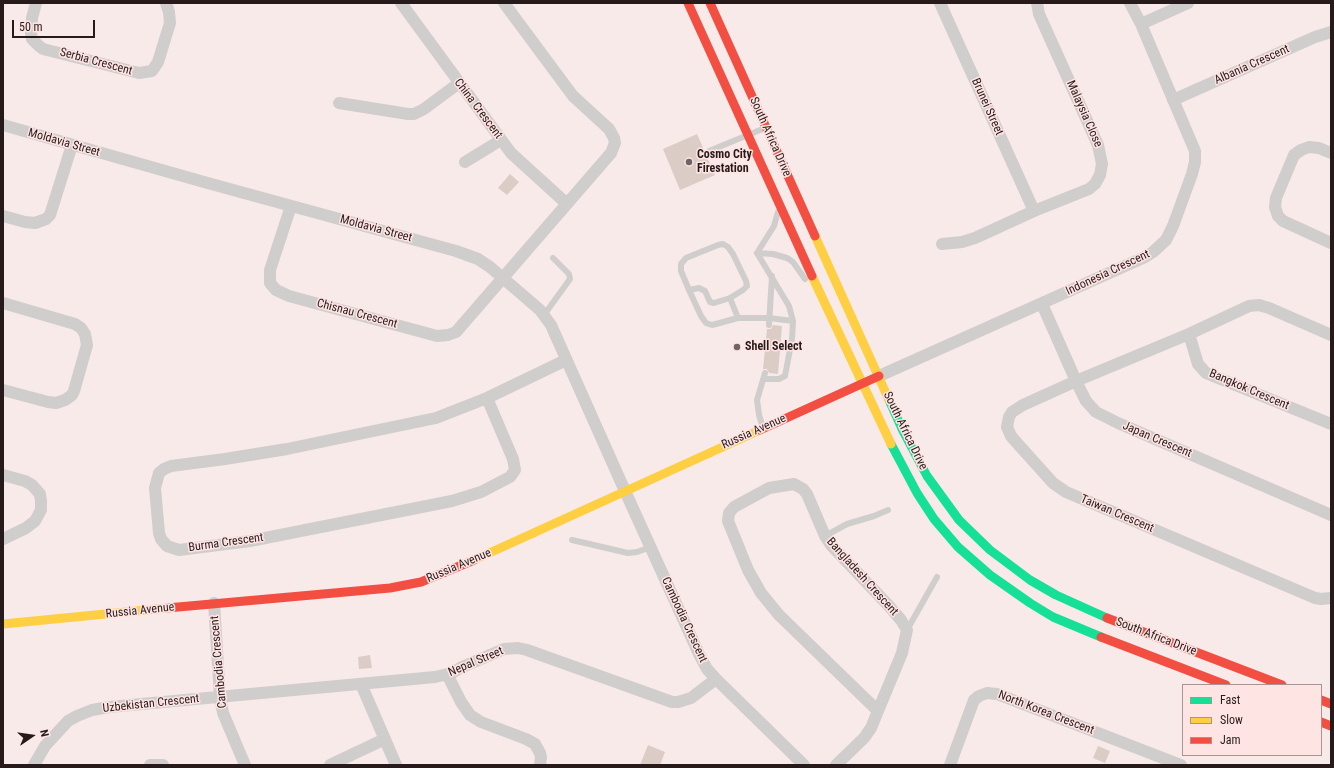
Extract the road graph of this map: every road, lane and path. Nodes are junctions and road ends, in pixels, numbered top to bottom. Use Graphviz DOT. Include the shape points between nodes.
graph roads {
  1 [pos="36,3"];
  2 [pos="166,3"];
  3 [pos="401,3"];
  4 [pos="504,3"];
  5 [pos="688,3"];
  6 [pos="710,3"];
  7 [pos="940,3"];
  8 [pos="1037,3"];
  9 [pos="1130,3"];
  10 [pos="1188,3"];
  11 [pos="1141,24"];
  12 [pos="1331,32"];
  13 [pos="459,83"];
  14 [pos="1173,100"];
  15 [pos="339,103"];
  16 [pos="3,125"];
  17 [pos="766,128"];
  18 [pos="748,135"];
  19 [pos="501,140"];
  20 [pos="72,145"];
  21 [pos="709,151"];
  22 [pos="1331,152"];
  23 [pos="465,162"];
  24 [pos="567,204"];
  25 [pos="780,204"];
  26 [pos="291,206"];
  27 [pos="1034,212"];
  28 [pos="3,216"];
  29 [pos="1331,243"];
  30 [pos="942,244"];
  31 [pos="757,253"];
  32 [pos="553,258"];
  33 [pos="772,276"];
  34 [pos="503,279"];
  35 [pos="689,290"];
  36 [pos="730,298"];
  37 [pos="3,303"];
  38 [pos="824,304"];
  39 [pos="1042,304"];
  40 [pos="544,315"];
  41 [pos="738,318"];
  42 [pos="793,321"];
  43 [pos="769,322"];
  44 [pos="1189,334"];
  45 [pos="1331,335"];
  46 [pos="566,360"];
  47 [pos="879,376"];
  48 [pos="1076,381"];
  49 [pos="862,384"];
  50 [pos="3,390"];
  51 [pos="488,398"];
  52 [pos="1331,424"];
  53 [pos="763,428"];
  54 [pos="3,475"];
  55 [pos="625,492"];
  56 [pos="888,510"];
  57 [pos="1331,515"];
  58 [pos="825,536"];
  59 [pos="3,539"];
  60 [pos="572,540"];
  61 [pos="651,548"];
  62 [pos="937,577"];
  63 [pos="1331,598"];
  64 [pos="214,603"];
  65 [pos="3,624"];
  66 [pos="907,630"];
  67 [pos="447,674"];
  68 [pos="716,679"];
  69 [pos="361,684"];
  70 [pos="1223,684"];
  71 [pos="1279,684"];
  72 [pos="220,697"];
  73 [pos="878,711"];
  74 [pos="385,739"];
  75 [pos="34,765"];
  76 [pos="150,765"];
  77 [pos="162,765"];
  78 [pos="244,765"];
  79 [pos="330,765"];
  80 [pos="396,765"];
  81 [pos="540,765"];
  82 [pos="804,765"];
  83 [pos="836,765"];
  84 [pos="951,765"];
  85 [pos="1181,765"];
  1 -- 2 [label="street, Serbia Crescent" via="31,34 39,46 139,73 152,71 158,62 170,23"];
  3 -- 13 [label="street, China Crescent"];
  4 -- 24 [label="street" via="572,96 604,124 614,138 611,153"];
  5 -- 18 [label="street, South Africa Drive"];
  6 -- 17 [label="street, South Africa Drive"];
  7 -- 27 [label="street, Brunei Street"];
  8 -- 27 [label="street, Malaysia Close" via="1039,14 1098,145 1102,171 1098,180 1089,189"];
  9 -- 11 [label="street, Indonesia Crescent"];
  10 -- 11 [label="street"];
  11 -- 14 [label="street, Indonesia Crescent"];
  12 -- 14 [label="street, Albania Crescent"];
  13 -- 15 [label="street" via="414,114"];
  13 -- 19 [label="street, China Crescent"];
  14 -- 39 [label="street, Indonesia Crescent" via="1195,151 1195,162 1166,240 1145,257"];
  16 -- 20 [label="street, Moldavia Street"];
  17 -- 18 [label="lane"];
  17 -- 47 [label="street, South Africa Drive"];
  18 -- 21 [label="lane"];
  18 -- 25 [label="street, South Africa Drive"];
  19 -- 23 [label="street"];
  19 -- 24 [label="street, China Crescent" via="515,158"];
  20 -- 26 [label="street, Moldavia Street"];
  20 -- 28 [label="street" via="50,215 35,223"];
  22 -- 29 [label="street" via="1309,147 1294,155 1276,198 1275,207 1283,221"];
  24 -- 34 [label="street"];
  25 -- 31 [label="lane" via="774,226"];
  25 -- 38 [label="street, South Africa Drive"];
  26 -- 34 [label="street, Moldavia Street" via="471,256 484,262"];
  26 -- 34 [label="street, Chisnau Crescent" via="270,270 270,283 281,293 443,336 456,332"];
  27 -- 30 [label="street, Malaysia Close" via="975,238"];
  31 -- 33 [label="lane"];
  31 -- 38 [label="lane" via="782,256 793,262"];
  32 -- 40 [label="lane" via="569,274 570,279"];
  33 -- 42 [label="lane" via="789,306"];
  33 -- 43 [label="lane"];
  34 -- 40 [label="street, Moldavia Street"];
  35 -- 36 [label="lane" via="700,288 705,291 710,302 714,303"];
  35 -- 36 [label="lane" via="681,271 681,264 686,258 723,244 733,254 747,286"];
  35 -- 41 [label="lane" via="706,323 712,325"];
  36 -- 41 [label="lane"];
  37 -- 50 [label="street" via="75,324 85,334 87,345 74,391 65,400 48,402"];
  38 -- 49 [label="street, South Africa Drive"];
  39 -- 47 [label="street, Indonesia Crescent"];
  39 -- 48 [label="street, Japan Crescent"];
  40 -- 46 [label="street, Moldavia Street"];
  41 -- 43 [label="lane"];
  42 -- 43 [label="lane"];
  42 -- 53 [label="lane" via="785,376 779,379 765,376 759,390 757,400"];
  44 -- 45 [label="street" via="1244,307 1259,305"];
  44 -- 48 [label="street"];
  44 -- 52 [label="street, Bangkok Crescent" via="1198,364 1206,373"];
  46 -- 51 [label="street, Burma Crescent"];
  46 -- 55 [label="street, Moldavia Street"];
  47 -- 49 [label="street, Russia Avenue"];
  47 -- 71 [label="street, South Africa Drive" via="913,452 935,487 956,515 990,550 1030,580 1067,601"];
  48 -- 57 [label="street, Japan Crescent" via="1089,406 1100,415"];
  48 -- 63 [label="street, Taiwan Crescent" via="1023,405 1009,416 1007,427 1011,436 1053,483 1079,498 1315,598"];
  49 -- 53 [label="street, Russia Avenue"];
  49 -- 70 [label="street, South Africa Drive" via="902,467 928,510 958,547 990,575 1053,616 1102,638"];
  51 -- 51 [label="street, Burma Crescent" via="436,418 280,451 164,469 159,473 155,488 161,539 167,546 179,550 250,541 452,501 481,492 510,477 515,470 514,459"];
  53 -- 55 [label="street, Russia Avenue"];
  54 -- 59 [label="street" via="32,485 40,494 41,501 41,510 35,521"];
  55 -- 61 [label="street, Cambodia Crescent"];
  55 -- 64 [label="street, Russia Avenue" via="417,583 390,588"];
  56 -- 58 [label="lane" via="850,522"];
  58 -- 66 [label="street, Bangladesh Crescent" via="835,551 897,616"];
  58 -- 73 [label="street, Bangladesh Crescent" via="807,494 794,484 769,488 734,507 728,517 730,529 761,593"];
  60 -- 61 [label="lane" via="628,553"];
  61 -- 68 [label="street, Cambodia Crescent" via="701,658"];
  62 -- 66 [label="lane"];
  64 -- 65 [label="street, Russia Avenue"];
  64 -- 72 [label="street, Cambodia Crescent"];
  66 -- 73 [label="street" via="902,653"];
  67 -- 68 [label="street, Nepal Street" via="498,651 518,648 672,702 691,698"];
  67 -- 69 [label="street, Nepal Street" via="435,678"];
  67 -- 81 [label="street" via="470,715 481,722 532,742 540,752"];
  68 -- 82 [label="street, Cambodia Crescent"];
  69 -- 72 [label="street, Nepal Street"];
  69 -- 74 [label="street"];
  72 -- 75 [label="street, Uzbekistan Crescent" via="92,710 68,721 45,746"];
  72 -- 78 [label="street, Cambodia Crescent" via="227,724"];
  73 -- 83 [label="street" via="864,738"];
  74 -- 79 [label="street"];
  74 -- 80 [label="street"];
  76 -- 77 [label="street"];
  84 -- 85 [label="street, North Korea Crescent" via="974,700 988,693 997,694"];
}
